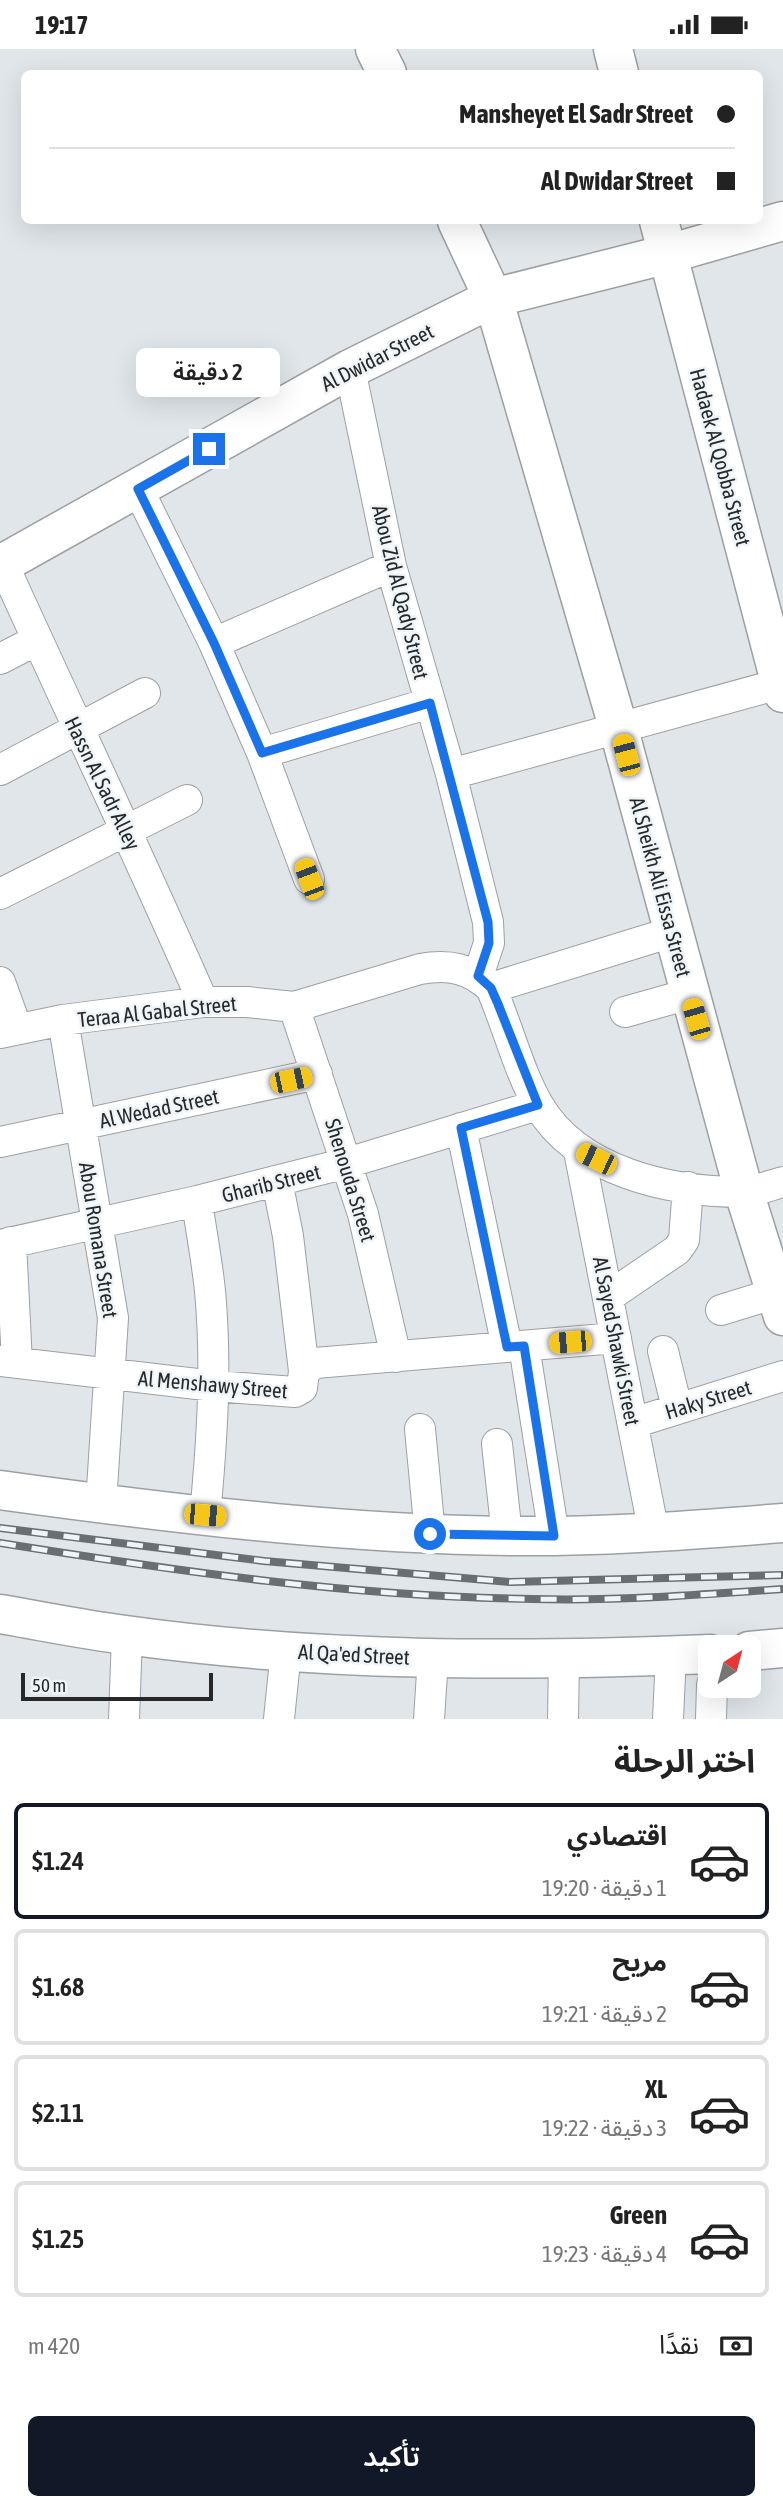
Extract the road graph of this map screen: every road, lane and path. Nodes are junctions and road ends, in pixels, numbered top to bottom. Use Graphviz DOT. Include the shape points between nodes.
graph roads {
  1 [pos="375,49"];
  2 [pos="613,49"];
  3 [pos="386,70"];
  4 [pos="618,70"];
  5 [pos="783,221"];
  6 [pos="458,224"];
  7 [pos="760,224"];
  8 [pos="763,224"];
  9 [pos="663,237"];
  10 [pos="493,297"];
  11 [pos="350,369"];
  12 [pos="138,489"];
  13 [pos="2,565"];
  14 [pos="391,566"];
  15 [pos="37,640"];
  16 [pos="214,643"];
  17 [pos="0,659"];
  18 [pos="782,687"];
  19 [pos="145,693"];
  20 [pos="430,703"];
  21 [pos="76,729"];
  22 [pos="619,730"];
  23 [pos="262,753"];
  24 [pos="0,770"];
  25 [pos="451,775"];
  26 [pos="187,800"];
  27 [pos="128,831"];
  28 [pos="309,879"];
  29 [pos="0,894"];
  30 [pos="673,932"];
  31 [pos="0,982"];
  32 [pos="484,982"];
  33 [pos="689,994"];
  34 [pos="203,1002"];
  35 [pos="294,1007"];
  36 [pos="625,1012"];
  37 [pos="62,1020"];
  38 [pos="8,1031"];
  39 [pos="317,1074"];
  40 [pos="538,1105"];
  41 [pos="80,1124"];
  42 [pos="461,1128"];
  43 [pos="0,1142"];
  44 [pos="579,1150"];
  45 [pos="347,1163"];
  46 [pos="277,1181"];
  47 [pos="783,1182"];
  48 [pos="688,1187"];
  49 [pos="744,1192"];
  50 [pos="197,1201"];
  51 [pos="97,1221"];
  52 [pos="6,1243"];
  53 [pos="608,1297"];
  54 [pos="779,1304"];
  55 [pos="721,1310"];
  56 [pos="616,1338"];
  57 [pos="516,1346"];
  58 [pos="663,1351"];
  59 [pos="396,1357"];
  60 [pos="9,1362"];
  61 [pos="304,1371"];
  62 [pos="111,1374"];
  63 [pos="783,1376"];
  64 [pos="214,1386"];
  65 [pos="677,1408"];
  66 [pos="633,1423"];
  67 [pos="420,1429"];
  68 [pos="497,1444"];
  69 [pos="0,1490"];
  70 [pos="101,1504"];
  71 [pos="205,1515"];
  72 [pos="783,1523"];
  73 [pos="654,1532"];
  74 [pos="430,1534"];
  75 [pos="507,1535"];
  76 [pos="554,1536"];
  77 [pos="0,1614"];
  78 [pos="127,1636"];
  79 [pos="783,1648"];
  80 [pos="761,1649"];
  81 [pos="286,1651"];
  82 [pos="698,1654"];
  83 [pos="671,1655"];
  84 [pos="433,1658"];
  85 [pos="564,1659"];
  86 [pos="712,1698"];
  87 [pos="124,1719"];
  88 [pos="279,1719"];
  89 [pos="429,1719"];
  90 [pos="563,1719"];
  91 [pos="668,1719"];
  92 [pos="711,1719"];
  93 [pos="722,1719"];
  1 -- 3 [label="street"];
  2 -- 4 [label="street"];
  5 -- 8 [label="street, Al Dwidar Street"];
  6 -- 10 [label="street, Al Sheikh Ali Eissa Street"];
  7 -- 9 [label="street, Al Dwidar Street"];
  9 -- 10 [label="street, Al Dwidar Street"];
  9 -- 18 [label="street, Hadaek Al Qobba Street"];
  10 -- 11 [label="street, Al Dwidar Street"];
  10 -- 22 [label="street, Al Sheikh Ali Eissa Street"];
  11 -- 12 [label="street, Al Dwidar Street"];
  11 -- 14 [label="street, Abou Zid Al Qady Street"];
  12 -- 13 [label="street, Al Dwidar Street"];
  12 -- 16 [label="street"];
  13 -- 15 [label="street, Hassn Al Sadr Alley"];
  14 -- 16 [label="street"];
  14 -- 20 [label="street, Abou Zid Al Qady Street"];
  15 -- 17 [label="street"];
  15 -- 21 [label="street, Hassn Al Sadr Alley"];
  16 -- 23 [label="street"];
  18 -- 22 [label="street"];
  19 -- 21 [label="street"];
  20 -- 23 [label="street"];
  20 -- 25 [label="street, Abou Zid Al Qady Street"];
  21 -- 24 [label="street"];
  21 -- 27 [label="street, Hassn Al Sadr Alley"];
  22 -- 25 [label="street"];
  22 -- 30 [label="street, Al Sheikh Ali Eissa Street"];
  23 -- 28 [label="street"];
  25 -- 32 [label="street, Abou Zid Al Qady Street" via="488,922"];
  26 -- 27 [label="street"];
  27 -- 29 [label="street"];
  27 -- 34 [label="street, Hassn Al Sadr Alley"];
  30 -- 32 [label="street"];
  30 -- 33 [label="street, Al Sheikh Ali Eissa Street"];
  31 -- 38 [label="street"];
  32 -- 35 [label="street, Teraa Al Gabal Street" via="460,968 440,966"];
  32 -- 40 [label="street"];
  33 -- 36 [label="street"];
  33 -- 49 [label="street, Al Sheikh Ali Eissa Street"];
  34 -- 35 [label="street, Teraa Al Gabal Street"];
  34 -- 37 [label="street, Teraa Al Gabal Street"];
  35 -- 39 [label="street, Shenouda Street"];
  37 -- 38 [label="street, Teraa Al Gabal Street"];
  37 -- 41 [label="street, Abou Romana Street"];
  39 -- 41 [label="street, Al Wedad Street"];
  39 -- 45 [label="street, Shenouda Street"];
  40 -- 42 [label="street, Gharib Street"];
  40 -- 44 [label="street" via="555,1130"];
  41 -- 43 [label="street, Al Wedad Street"];
  41 -- 51 [label="street, Abou Romana Street"];
  42 -- 45 [label="street, Gharib Street"];
  42 -- 57 [label="street"];
  44 -- 48 [label="street" via="613,1167"];
  44 -- 53 [label="street, Al Sayed Shawki Street"];
  45 -- 46 [label="street, Gharib Street"];
  45 -- 59 [label="street, Shenouda Street"];
  46 -- 50 [label="street, Gharib Street"];
  46 -- 61 [label="street"];
  47 -- 49 [label="street"];
  48 -- 49 [label="street"];
  48 -- 53 [label="street" via="684,1240 677,1250"];
  49 -- 54 [label="street, Al Sheikh Ali Eissa Street"];
  50 -- 51 [label="street, Gharib Street"];
  50 -- 64 [label="street" via="210,1291"];
  51 -- 52 [label="street, Gharib Street"];
  51 -- 62 [label="street, Abou Romana Street" via="111,1298"];
  52 -- 60 [label="street"];
  53 -- 56 [label="street, Al Sayed Shawki Street"];
  54 -- 55 [label="street"];
  56 -- 57 [label="street, Al Menshawy Street"];
  56 -- 66 [label="street, Al Sayed Shawki Street"];
  57 -- 59 [label="street, Al Menshawy Street"];
  57 -- 76 [label="street"];
  58 -- 65 [label="street"];
  59 -- 61 [label="street, Al Menshawy Street" via="315,1363"];
  60 -- 62 [label="street, Al Menshawy Street"];
  61 -- 64 [label="street, Al Menshawy Street" via="302,1388 295,1392"];
  62 -- 64 [label="street, Al Menshawy Street"];
  62 -- 70 [label="street, Abou Romana Street"];
  63 -- 65 [label="street, Haky Street"];
  64 -- 71 [label="street"];
  65 -- 66 [label="street, Haky Street"];
  66 -- 73 [label="street, Al Sayed Shawki Street"];
  67 -- 74 [label="street"];
  68 -- 75 [label="street"];
  69 -- 70 [label="street"];
  70 -- 71 [label="street"];
  71 -- 74 [label="street"];
  72 -- 73 [label="street"];
  73 -- 76 [label="street"];
  74 -- 75 [label="street"];
  75 -- 76 [label="street"];
  77 -- 78 [label="street, Al Qa'ed Street"];
  78 -- 81 [label="street, Al Qa'ed Street"];
  78 -- 87 [label="street"];
  79 -- 80 [label="street"];
  81 -- 84 [label="street, Al Qa'ed Street"];
  81 -- 88 [label="street"];
  82 -- 83 [label="street, Al Qa'ed Street"];
  83 -- 85 [label="street, Al Qa'ed Street"];
  83 -- 91 [label="street"];
  84 -- 85 [label="street, Al Qa'ed Street"];
  84 -- 89 [label="street"];
  85 -- 90 [label="street"];
  86 -- 92 [label="street"];
  92 -- 93 [label="street"];
}
